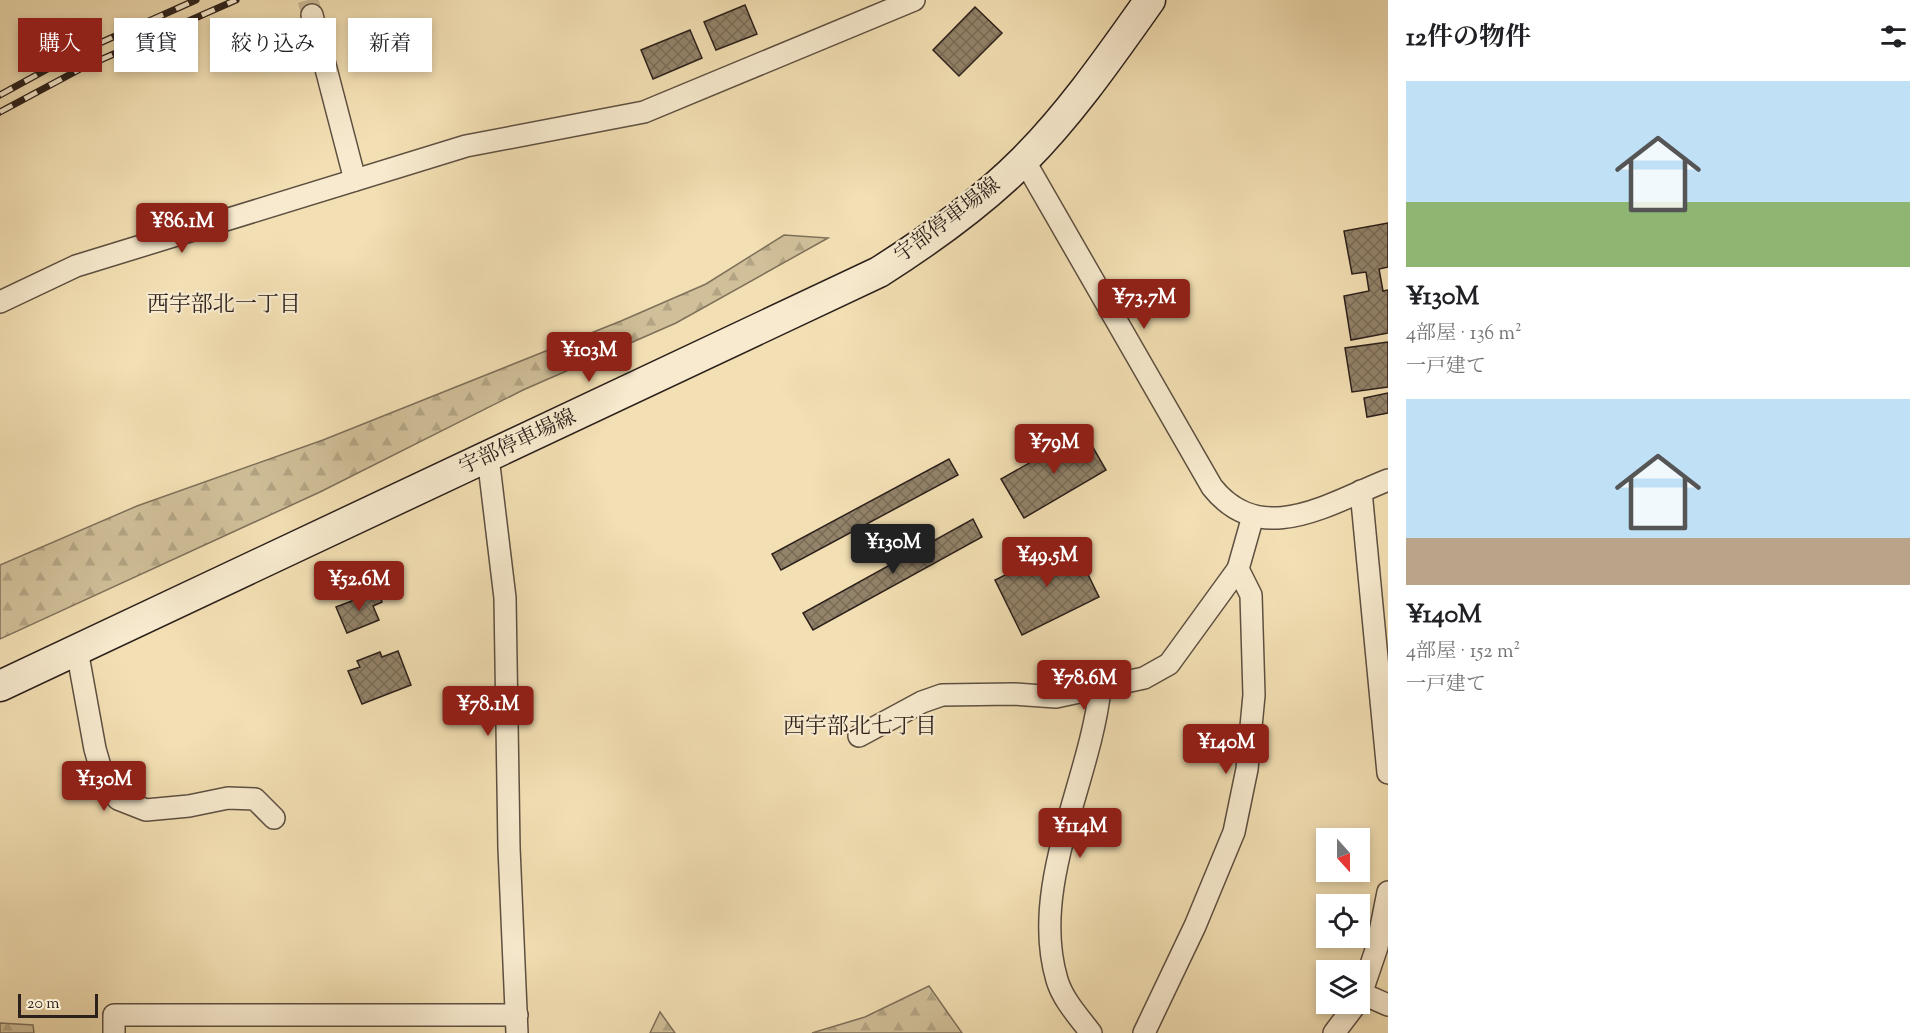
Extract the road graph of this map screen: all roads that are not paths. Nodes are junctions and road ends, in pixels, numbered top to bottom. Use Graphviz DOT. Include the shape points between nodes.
graph roads {
  1 [pos="914,0"];
  2 [pos="1144,9"];
  3 [pos="312,15"];
  4 [pos="1024,160"];
  5 [pos="355,180"];
  6 [pos="0,302"];
  7 [pos="488,457"];
  8 [pos="1388,480"];
  9 [pos="1361,491"];
  10 [pos="1253,516"];
  11 [pos="1238,569"];
  12 [pos="76,650"];
  13 [pos="0,686"];
  14 [pos="1100,689"];
  15 [pos="859,736"];
  16 [pos="1388,773"];
  17 [pos="274,818"];
  18 [pos="1388,892"];
  19 [pos="1370,967"];
  20 [pos="1370,1001"];
  21 [pos="1388,1005"];
  22 [pos="1348,1014"];
  23 [pos="239,1024"];
  24 [pos="381,1024"];
  25 [pos="517,1024"];
  26 [pos="114,1033"];
  27 [pos="1091,1033"];
  28 [pos="1144,1033"];
  29 [pos="1334,1033"];
  1 -- 5 [label="street" via="644,112 466,146"];
  2 -- 4 [label="main road, 宇部停車場線" via="1102,68"];
  3 -- 5 [label="street"];
  4 -- 7 [label="main road, 宇部停車場線" via="948,226 879,272"];
  4 -- 10 [label="street" via="1212,487 1225,503"];
  5 -- 6 [label="street" via="76,266"];
  7 -- 12 [label="main road, 宇部停車場線"];
  7 -- 25 [label="street" via="505,598 509,848"];
  8 -- 9 [label="street"];
  9 -- 10 [label="street" via="1285,519"];
  9 -- 16 [label="street"];
  10 -- 11 [label="street"];
  11 -- 14 [label="street" via="1169,664 1144,678"];
  11 -- 28 [label="street" via="1251,595 1254,695 1234,832"];
  12 -- 13 [label="main road, 宇部停車場線"];
  12 -- 17 [label="street" via="95,749 104,780 118,799 146,810 228,798 255,799"];
  14 -- 15 [label="street" via="1056,697 942,695"];
  14 -- 27 [label="street" via="1050,913 1057,980 1065,999"];
  18 -- 19 [label="street"];
  20 -- 21 [label="street"];
  22 -- 29 [label="street"];
  23 -- 24 [label="street"];
  23 -- 26 [label="street" via="114,1015"];
  24 -- 25 [label="street"];
}
